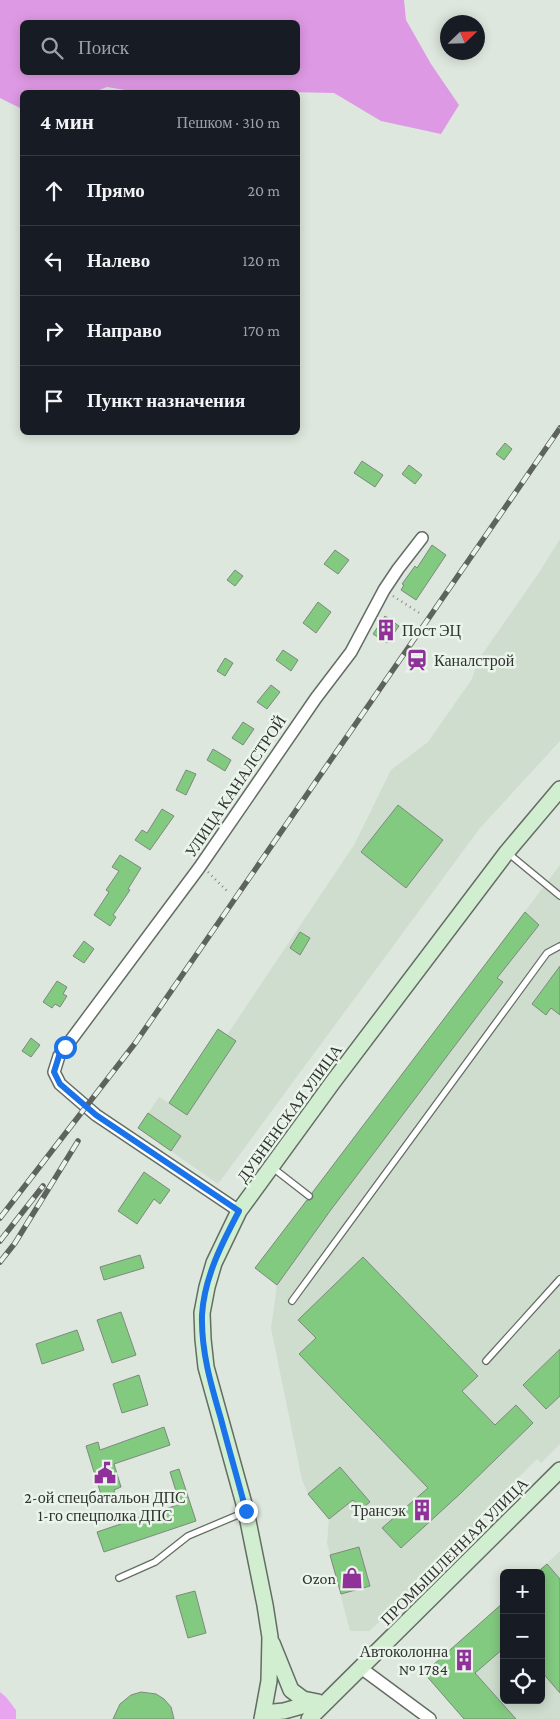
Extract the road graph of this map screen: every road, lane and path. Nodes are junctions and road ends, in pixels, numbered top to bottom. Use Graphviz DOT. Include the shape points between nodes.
graph roads {
  1 [pos="422,538"];
  2 [pos="384,590"];
  3 [pos="421,614"];
  4 [pos="560,789"];
  5 [pos="507,852"];
  6 [pos="207,871"];
  7 [pos="228,892"];
  8 [pos="560,896"];
  9 [pos="560,946"];
  10 [pos="271,1167"];
  11 [pos="309,1196"];
  12 [pos="239,1211"];
  13 [pos="560,1279"];
  14 [pos="292,1301"];
  15 [pos="486,1362"];
  16 [pos="560,1470"];
  17 [pos="246,1511"];
  18 [pos="119,1578"];
  19 [pos="270,1637"];
  20 [pos="361,1668"];
  21 [pos="325,1700"];
  22 [pos="263,1716"];
  23 [pos="309,1719"];
  24 [pos="430,1719"];
  1 -- 2 [label="street, УЛИЦА КАНАЛСТРОЙ"];
  2 -- 3 [label="path"];
  2 -- 12 [label="street, УЛИЦА КАНАЛСТРОЙ" via="351,652 199,868 65,1047 54,1072 60,1084 96,1115"];
  4 -- 5 [label="main road, ДУБНЕНСКАЯ УЛИЦА"];
  5 -- 8 [label="lane"];
  5 -- 10 [label="main road, ДУБНЕНСКАЯ УЛИЦА"];
  6 -- 7 [label="path"];
  9 -- 14 [label="lane" via="547,953"];
  10 -- 11 [label="lane"];
  10 -- 12 [label="main road, ДУБНЕНСКАЯ УЛИЦА"];
  12 -- 17 [label="main road, ДУБНЕНСКАЯ УЛИЦА" via="214,1263 202,1313 206,1367"];
  13 -- 15 [label="lane"];
  16 -- 20 [label="main road, ПРОМЫШЛЕННАЯ УЛИЦА"];
  17 -- 18 [label="lane" via="188,1536 155,1562"];
  17 -- 19 [label="main road, ДУБНЕНСКАЯ УЛИЦА"];
  19 -- 21 [label="main road" via="291,1690 303,1698"];
  19 -- 22 [label="main road, ДУБНЕНСКАЯ УЛИЦА" via="269,1681"];
  20 -- 21 [label="main road, ПРОМЫШЛЕННАЯ УЛИЦА"];
  20 -- 24 [label="street"];
  21 -- 22 [label="main road"];
  21 -- 23 [label="main road, ПРОМЫШЛЕННАЯ УЛИЦА"];
}
